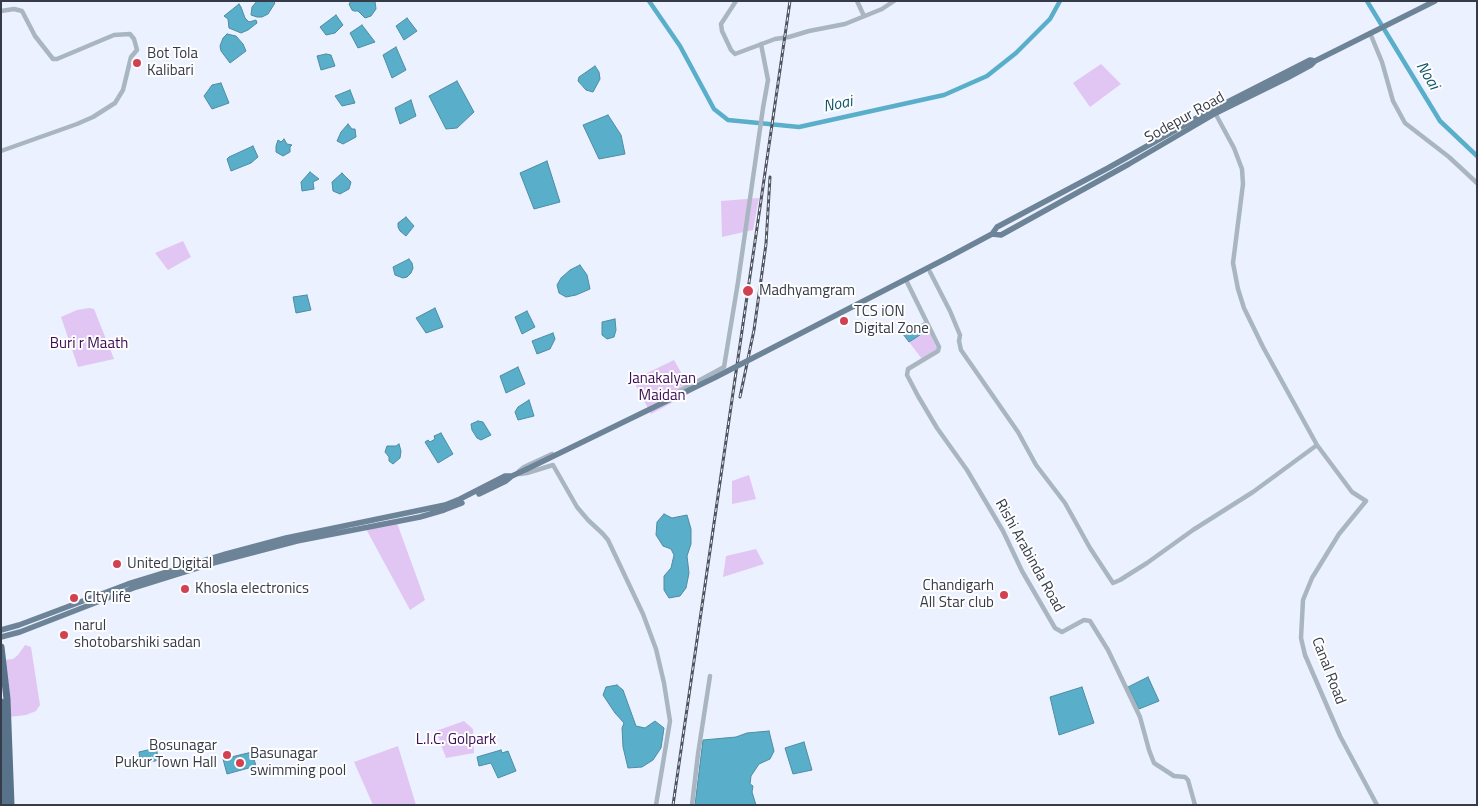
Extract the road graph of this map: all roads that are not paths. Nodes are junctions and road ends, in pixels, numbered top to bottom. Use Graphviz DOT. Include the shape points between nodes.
graph roads {
  1 [pos="736,1"];
  2 [pos="857,1"];
  3 [pos="894,1"];
  4 [pos="1435,1"];
  5 [pos="1,11"];
  6 [pos="864,16"];
  7 [pos="1372,32"];
  8 [pos="761,44"];
  9 [pos="1214,111"];
  10 [pos="1,151"];
  11 [pos="1477,183"];
  12 [pos="930,272"];
  13 [pos="907,282"];
  14 [pos="1317,445"];
  15 [pos="514,475"];
  16 [pos="1,630"];
  17 [pos="1,637"];
  18 [pos="1,647"];
  19 [pos="710,676"];
  20 [pos="1,702"];
  21 [pos="5,805"];
  22 [pos="11,805"];
  23 [pos="656,805"];
  24 [pos="692,805"];
  25 [pos="1195,805"];
  26 [pos="1377,805"];
  1 -- 8 [label="street" via="721,24 731,50 735,54"];
  2 -- 6 [label="street"];
  3 -- 6 [label="street"];
  4 -- 7 [label="main road, Sodepur Road"];
  5 -- 10 [label="street" via="22,11 35,36 53,59 114,35 130,34 137,50 131,57 123,90 115,103 77,124"];
  6 -- 8 [label="street" via="845,24"];
  7 -- 9 [label="main road, Sodepur Road" via="1287,78"];
  7 -- 11 [label="street" via="1393,101 1405,123"];
  8 -- 15 [label="street" via="768,80 724,367 656,404 524,467"];
  9 -- 14 [label="street" via="1242,169 1233,252 1238,289 1263,347"];
  9 -- 15 [label="main road, Sodepur Road, bridge" via="1001,235 992,234 714,378"];
  12 -- 14 [label="street" via="960,335 961,350 1018,432 1113,582 1253,492"];
  13 -- 25 [label="street, Rishi Arabinda Road" via="939,348 908,369 907,375 918,396 967,470 1055,628 1062,632 1084,620 1090,621 1108,650 1140,717 1154,763 1174,776 1188,780"];
  14 -- 26 [label="street, Canal Road" via="1357,496 1366,502 1339,534 1308,587 1302,608 1301,638 1305,655 1340,736"];
  15 -- 16 [label="main road" via="445,505 286,538 226,554 128,584"];
  15 -- 17 [label="main road" via="439,512 271,547 213,563 130,589"];
  15 -- 23 [label="street" via="552,465 577,507 608,540 644,614 656,648 670,720"];
  18 -- 22 [label="highway"];
  19 -- 24 [label="street"];
  20 -- 21 [label="highway"];
}
